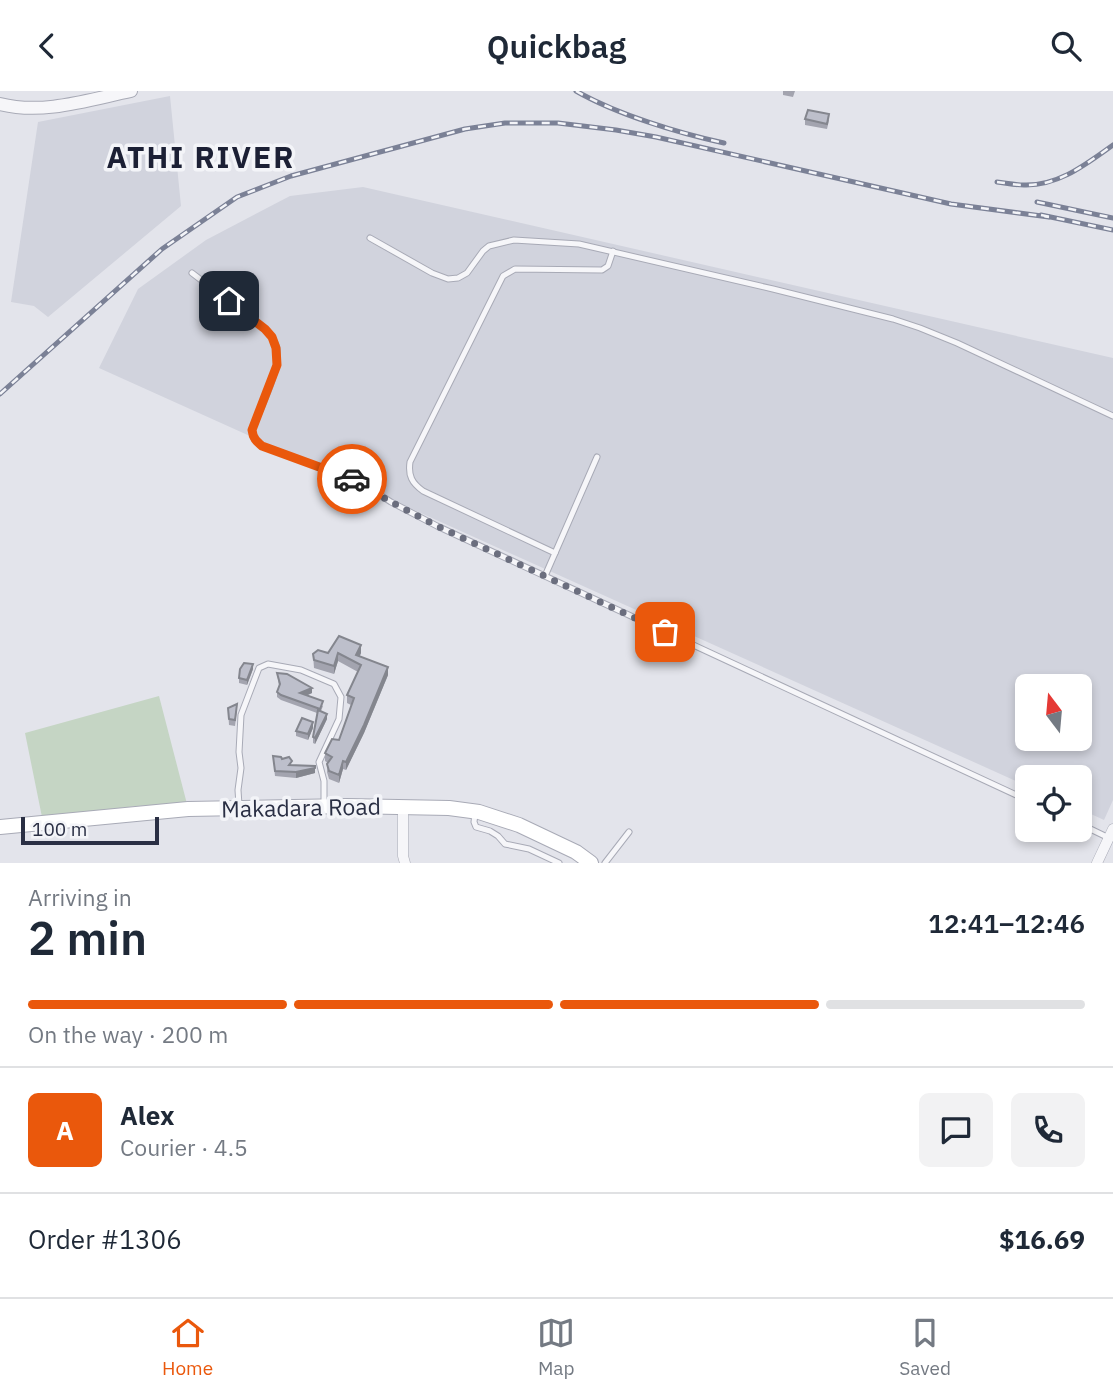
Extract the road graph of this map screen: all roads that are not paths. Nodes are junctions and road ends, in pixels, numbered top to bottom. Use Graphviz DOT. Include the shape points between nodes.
graph roads {
  1 [pos="131,91"];
  2 [pos="0,104"];
  3 [pos="370,237"];
  4 [pos="613,251"];
  5 [pos="192,273"];
  6 [pos="1113,416"];
  7 [pos="597,457"];
  8 [pos="555,553"];
  9 [pos="545,576"];
  10 [pos="1015,794"];
  11 [pos="324,806"];
  12 [pos="403,806"];
  13 [pos="239,808"];
  14 [pos="475,811"];
  15 [pos="0,827"];
  16 [pos="1092,828"];
  17 [pos="629,832"];
  18 [pos="1111,834"];
  19 [pos="405,863"];
  20 [pos="559,863"];
  21 [pos="591,863"];
  22 [pos="605,863"];
  23 [pos="1097,863"];
  1 -- 2 [label="street" via="46,108"];
  3 -- 4 [label="lane" via="448,279 467,273 489,246 506,241 579,244"];
  4 -- 6 [label="lane" via="911,325"];
  4 -- 8 [label="lane" via="602,270 515,269 503,276 410,462 410,478 423,491"];
  5 -- 9 [label="lane" via="272,337 277,365 252,430 257,442 358,481 406,510"];
  7 -- 8 [label="lane"];
  8 -- 9 [label="lane"];
  9 -- 10 [label="lane"];
  11 -- 12 [label="main road, Makadara Road"];
  11 -- 13 [label="main road, Makadara Road"];
  11 -- 13 [label="lane" via="319,762 339,719 341,697 334,684 301,670 268,664 259,668 241,715"];
  12 -- 14 [label="main road, Makadara Road"];
  12 -- 19 [label="street"];
  13 -- 15 [label="main road, Makadara Road"];
  14 -- 20 [label="lane" via="476,827 490,831 505,844"];
  14 -- 21 [label="main road, Makadara Road" via="528,829"];
  16 -- 18 [label="lane"];
  17 -- 22 [label="lane"];
  18 -- 23 [label="street"];
}
